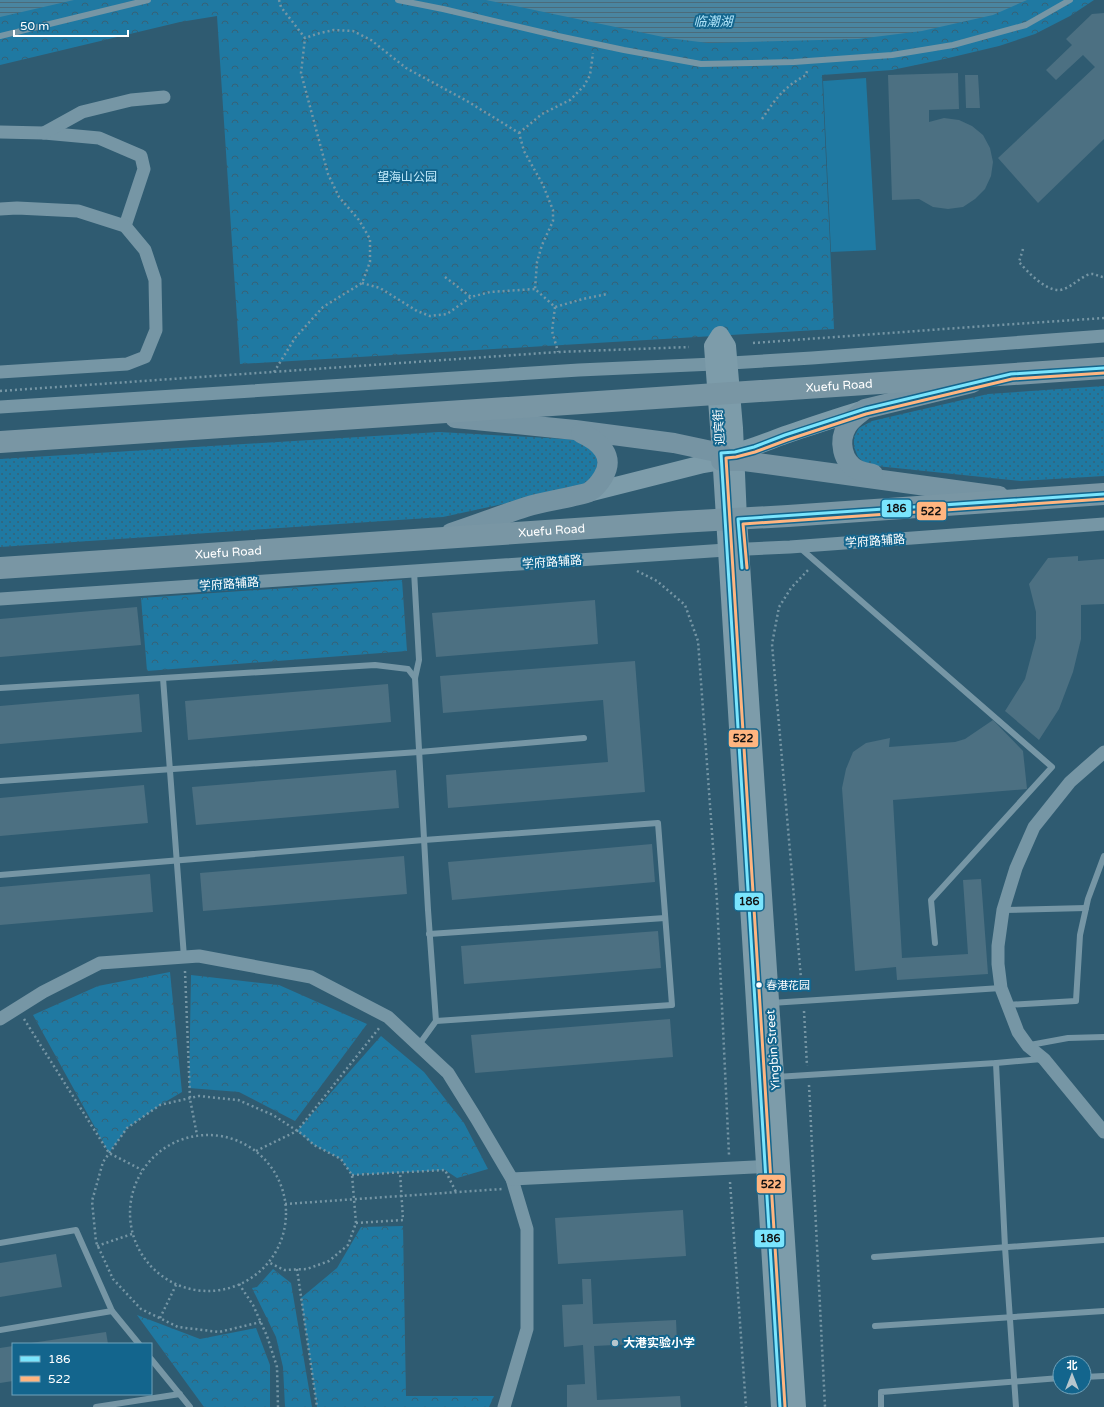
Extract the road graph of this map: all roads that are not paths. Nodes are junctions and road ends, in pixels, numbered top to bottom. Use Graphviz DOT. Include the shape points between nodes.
graph roads {
  1 [pos="148,0"];
  2 [pos="398,0"];
  3 [pos="1070,0"];
  4 [pos="0,36"];
  5 [pos="164,97"];
  6 [pos="0,132"];
  7 [pos="44,133"];
  8 [pos="0,209"];
  9 [pos="125,226"];
  10 [pos="1104,336"];
  11 [pos="721,363"];
  12 [pos="1104,368"];
  13 [pos="0,372"];
  14 [pos="1011,374"];
  15 [pos="724,394"];
  16 [pos="0,407"];
  17 [pos="865,409"];
  18 [pos="418,414"];
  19 [pos="575,430"];
  20 [pos="0,442"];
  21 [pos="728,457"];
  22 [pos="900,483"];
  23 [pos="588,492"];
  24 [pos="1104,494"];
  25 [pos="1025,499"];
  26 [pos="731,519"];
  27 [pos="1104,524"];
  28 [pos="438,538"];
  29 [pos="798,547"];
  30 [pos="733,550"];
  31 [pos="0,568"];
  32 [pos="414,571"];
  33 [pos="0,599"];
  34 [pos="163,678"];
  35 [pos="415,678"];
  36 [pos="0,688"];
  37 [pos="584,738"];
  38 [pos="419,752"];
  39 [pos="1104,752"];
  40 [pos="170,769"];
  41 [pos="0,781"];
  42 [pos="424,840"];
  43 [pos="1104,856"];
  44 [pos="176,860"];
  45 [pos="0,875"];
  46 [pos="1086,908"];
  47 [pos="1004,910"];
  48 [pos="666,918"];
  49 [pos="429,934"];
  50 [pos="935,944"];
  51 [pos="184,957"];
  52 [pos="1001,988"];
  53 [pos="770,1003"];
  54 [pos="1007,1005"];
  55 [pos="0,1020"];
  56 [pos="436,1021"];
  57 [pos="1104,1037"];
  58 [pos="418,1046"];
  59 [pos="1028,1046"];
  60 [pos="1044,1059"];
  61 [pos="996,1064"];
  62 [pos="774,1077"];
  63 [pos="1104,1132"];
  64 [pos="773,1166"];
  65 [pos="513,1184"];
  66 [pos="1104,1240"];
  67 [pos="0,1243"];
  68 [pos="1005,1247"];
  69 [pos="874,1257"];
  70 [pos="112,1311"];
  71 [pos="1104,1311"];
  72 [pos="1010,1316"];
  73 [pos="876,1326"];
  74 [pos="0,1330"];
  75 [pos="138,1343"];
  76 [pos="152,1360"];
  77 [pos="1104,1376"];
  78 [pos="1092,1377"];
  79 [pos="1052,1379"];
  80 [pos="1014,1381"];
  81 [pos="180,1394"];
  82 [pos="96,1407"];
  83 [pos="190,1407"];
  84 [pos="504,1407"];
  85 [pos="780,1407"];
  86 [pos="796,1407"];
  87 [pos="881,1407"];
  88 [pos="1016,1407"];
  1 -- 4 [label="lane"];
  2 -- 3 [label="lane" via="594,44 701,64 809,61 892,55 953,45 1026,25"];
  5 -- 7 [label="street" via="131,100 82,112"];
  6 -- 7 [label="street"];
  7 -- 9 [label="street" via="99,138 141,156 144,169"];
  8 -- 9 [label="street" via="78,211"];
  9 -- 13 [label="street" via="145,250 155,280 156,330 145,357 127,364"];
  10 -- 11 [label="street"];
  11 -- 15 [label="main road, Yingbin Street"];
  11 -- 16 [label="street"];
  12 -- 14 [label="highway, Xuefu Road"];
  14 -- 15 [label="highway, Xuefu Road"];
  14 -- 17 [label="main road"];
  15 -- 18 [label="highway, Xuefu Road"];
  15 -- 21 [label="main road, Yingbin Street"];
  17 -- 21 [label="main road"];
  17 -- 22 [label="main road" via="846,427 842,438 846,459 857,470"];
  18 -- 19 [label="main road"];
  18 -- 20 [label="highway, Xuefu Road"];
  19 -- 21 [label="main road" via="674,443"];
  19 -- 23 [label="main road" via="593,438 608,459 608,466 601,481"];
  21 -- 22 [label="main road"];
  21 -- 23 [label="main road"];
  21 -- 26 [label="main road, Yingbin Street"];
  22 -- 25 [label="main road"];
  23 -- 28 [label="main road" via="526,507"];
  24 -- 25 [label="highway, Xuefu Road"];
  25 -- 26 [label="highway, Xuefu Road"];
  26 -- 28 [label="highway, Xuefu Road"];
  26 -- 30 [label="main road, Yingbin Street"];
  27 -- 29 [label="street, 学府路辅路"];
  28 -- 31 [label="highway, Xuefu Road"];
  29 -- 30 [label="street, 学府路辅路"];
  29 -- 50 [label="lane" via="1052,767 931,900"];
  30 -- 32 [label="street, 学府路辅路"];
  30 -- 53 [label="main road, Yingbin Street"];
  30 -- 64 [label="main road"];
  32 -- 33 [label="street, 学府路辅路"];
  32 -- 35 [label="lane" via="419,660"];
  34 -- 35 [label="lane" via="375,665 408,669"];
  34 -- 36 [label="lane"];
  34 -- 40 [label="lane"];
  35 -- 38 [label="lane"];
  37 -- 38 [label="lane"];
  38 -- 40 [label="lane"];
  38 -- 42 [label="lane"];
  39 -- 47 [label="street" via="1070,782 1034,827 1016,868"];
  40 -- 41 [label="lane"];
  40 -- 44 [label="lane"];
  42 -- 44 [label="lane"];
  42 -- 48 [label="lane" via="658,824"];
  42 -- 49 [label="lane"];
  43 -- 46 [label="lane"];
  44 -- 45 [label="lane"];
  44 -- 51 [label="lane"];
  46 -- 47 [label="lane"];
  46 -- 54 [label="lane" via="1080,935 1076,1001"];
  47 -- 52 [label="street" via="998,946"];
  48 -- 49 [label="lane"];
  48 -- 56 [label="lane" via="672,1005"];
  49 -- 56 [label="lane"];
  51 -- 55 [label="street" via="100,963 43,992"];
  51 -- 58 [label="street" via="199,956 311,977 388,1017"];
  52 -- 53 [label="lane"];
  52 -- 54 [label="street"];
  53 -- 62 [label="main road, Yingbin Street"];
  54 -- 59 [label="street" via="1018,1032"];
  56 -- 58 [label="lane"];
  57 -- 59 [label="lane" via="1068,1038"];
  58 -- 65 [label="street" via="448,1073"];
  59 -- 60 [label="street"];
  60 -- 61 [label="lane"];
  60 -- 63 [label="street"];
  61 -- 62 [label="lane"];
  61 -- 68 [label="lane"];
  62 -- 64 [label="main road, Yingbin Street"];
  64 -- 65 [label="street"];
  64 -- 85 [label="main road"];
  64 -- 86 [label="main road, Yingbin Street"];
  65 -- 84 [label="street" via="527,1229 527,1329"];
  66 -- 68 [label="lane"];
  67 -- 70 [label="lane" via="76,1230"];
  68 -- 69 [label="lane"];
  68 -- 72 [label="lane"];
  70 -- 74 [label="lane"];
  70 -- 75 [label="lane"];
  71 -- 72 [label="lane"];
  72 -- 73 [label="lane"];
  72 -- 80 [label="lane"];
  76 -- 81 [label="lane"];
  77 -- 78 [label="lane"];
  79 -- 80 [label="lane"];
  80 -- 87 [label="lane" via="881,1392"];
  80 -- 88 [label="lane"];
  81 -- 82 [label="lane"];
  81 -- 83 [label="lane"];
}
